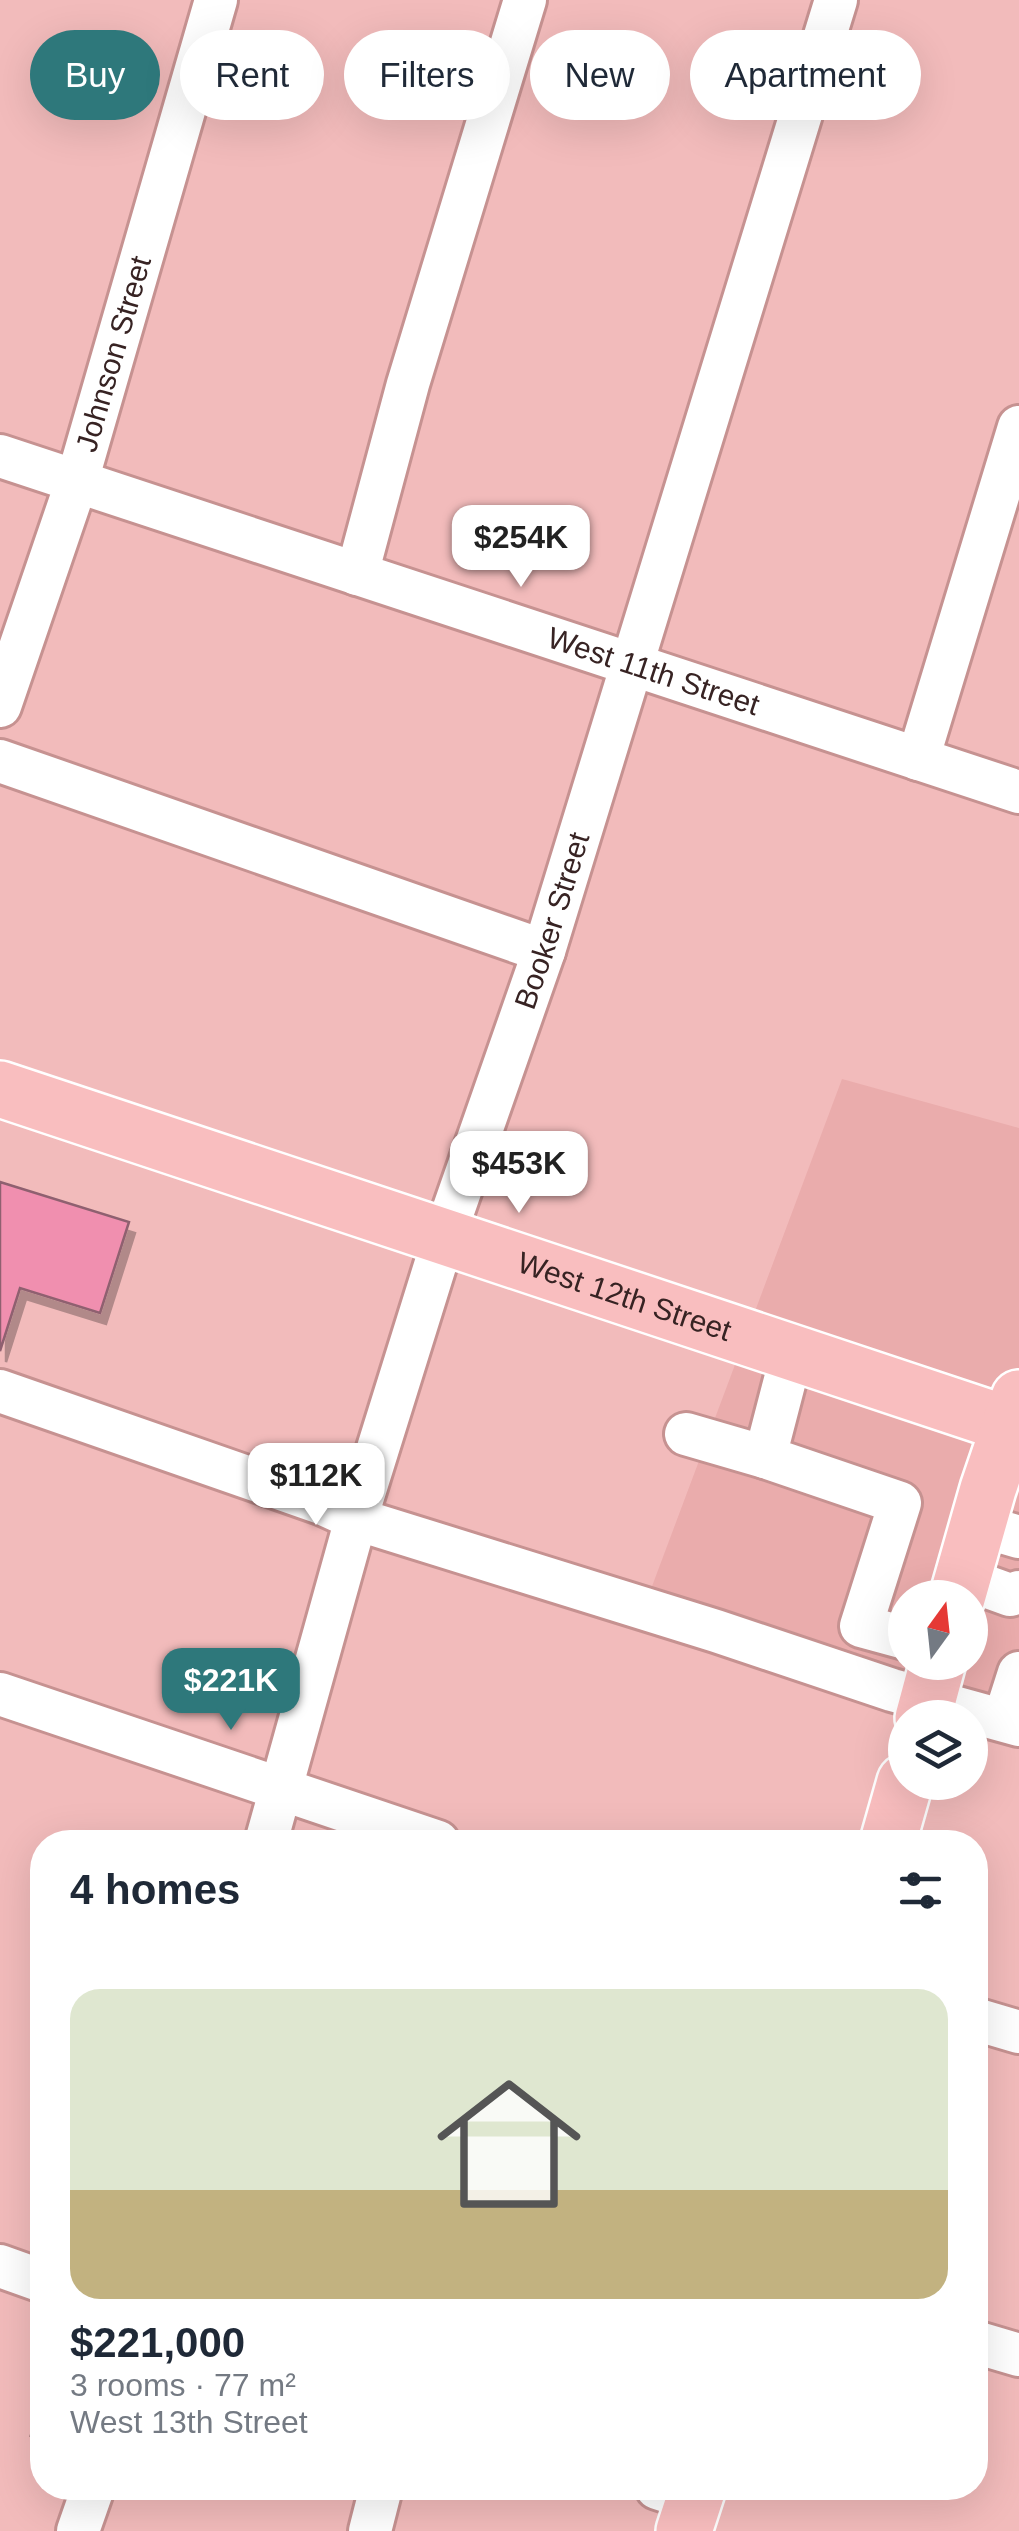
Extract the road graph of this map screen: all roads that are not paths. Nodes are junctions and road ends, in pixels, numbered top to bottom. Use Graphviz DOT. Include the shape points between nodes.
graph roads {
  1 [pos="216,0"];
  2 [pos="526,0"];
  3 [pos="836,0"];
  4 [pos="1019,427"];
  5 [pos="0,456"];
  6 [pos="77,481"];
  7 [pos="357,574"];
  8 [pos="632,664"];
  9 [pos="0,706"];
  10 [pos="918,759"];
  11 [pos="0,761"];
  12 [pos="1019,792"];
  13 [pos="544,951"];
  14 [pos="0,1089"];
  15 [pos="444,1236"];
  16 [pos="792,1352"];
  17 [pos="0,1391"];
  18 [pos="1016,1417"];
  19 [pos="686,1434"];
  20 [pos="765,1458"];
  21 [pos="356,1519"];
  22 [pos="998,1531"];
  23 [pos="965,1580"];
  24 [pos="988,1592"];
  25 [pos="1019,1592"];
  26 [pos="888,1633"];
  27 [pos="1019,1673"];
  28 [pos="929,1693"];
  29 [pos="0,1694"];
  30 [pos="1012,1723"];
  31 [pos="282,1789"];
  32 [pos="900,1800"];
  33 [pos="270,1830"];
  34 [pos="403,1830"];
  35 [pos="891,1830"];
  36 [pos="988,2023"];
  37 [pos="1019,2032"];
  38 [pos="0,2266"];
  39 [pos="30,2276"];
  40 [pos="988,2346"];
  41 [pos="1019,2355"];
  42 [pos="89,2500"];
  43 [pos="377,2500"];
  44 [pos="78,2531"];
  45 [pos="370,2531"];
  1 -- 6 [label="street, Johnson Street"];
  2 -- 7 [label="street"];
  3 -- 8 [label="street, Booker Street"];
  4 -- 10 [label="street"];
  5 -- 6 [label="street, West 11th Street"];
  6 -- 7 [label="street, West 11th Street"];
  6 -- 9 [label="street, Johnson Street"];
  7 -- 8 [label="street, West 11th Street"];
  8 -- 10 [label="street, West 11th Street"];
  8 -- 13 [label="street, Booker Street"];
  10 -- 12 [label="street, West 11th Street"];
  11 -- 13 [label="street"];
  13 -- 15 [label="street, Booker Street"];
  14 -- 15 [label="main road, West 12th Street"];
  15 -- 16 [label="main road, West 12th Street"];
  15 -- 21 [label="street, Booker Street"];
  16 -- 18 [label="main road, West 12th Street"];
  16 -- 20 [label="street"];
  17 -- 21 [label="street"];
  18 -- 22 [label="main road"];
  19 -- 20 [label="street"];
  20 -- 26 [label="street" via="900,1503 861,1626"];
  21 -- 28 [label="street"];
  21 -- 31 [label="street, Booker Street"];
  22 -- 23 [label="main road"];
  24 -- 25 [label="street"];
  27 -- 30 [label="street"];
  28 -- 30 [label="street"];
  29 -- 31 [label="street"];
  31 -- 33 [label="street, Booker Street"];
  31 -- 34 [label="street"];
  32 -- 35 [label="main road"];
  36 -- 37 [label="street"];
  38 -- 39 [label="street"];
  40 -- 41 [label="street"];
  42 -- 44 [label="street"];
  43 -- 45 [label="street"];
}
